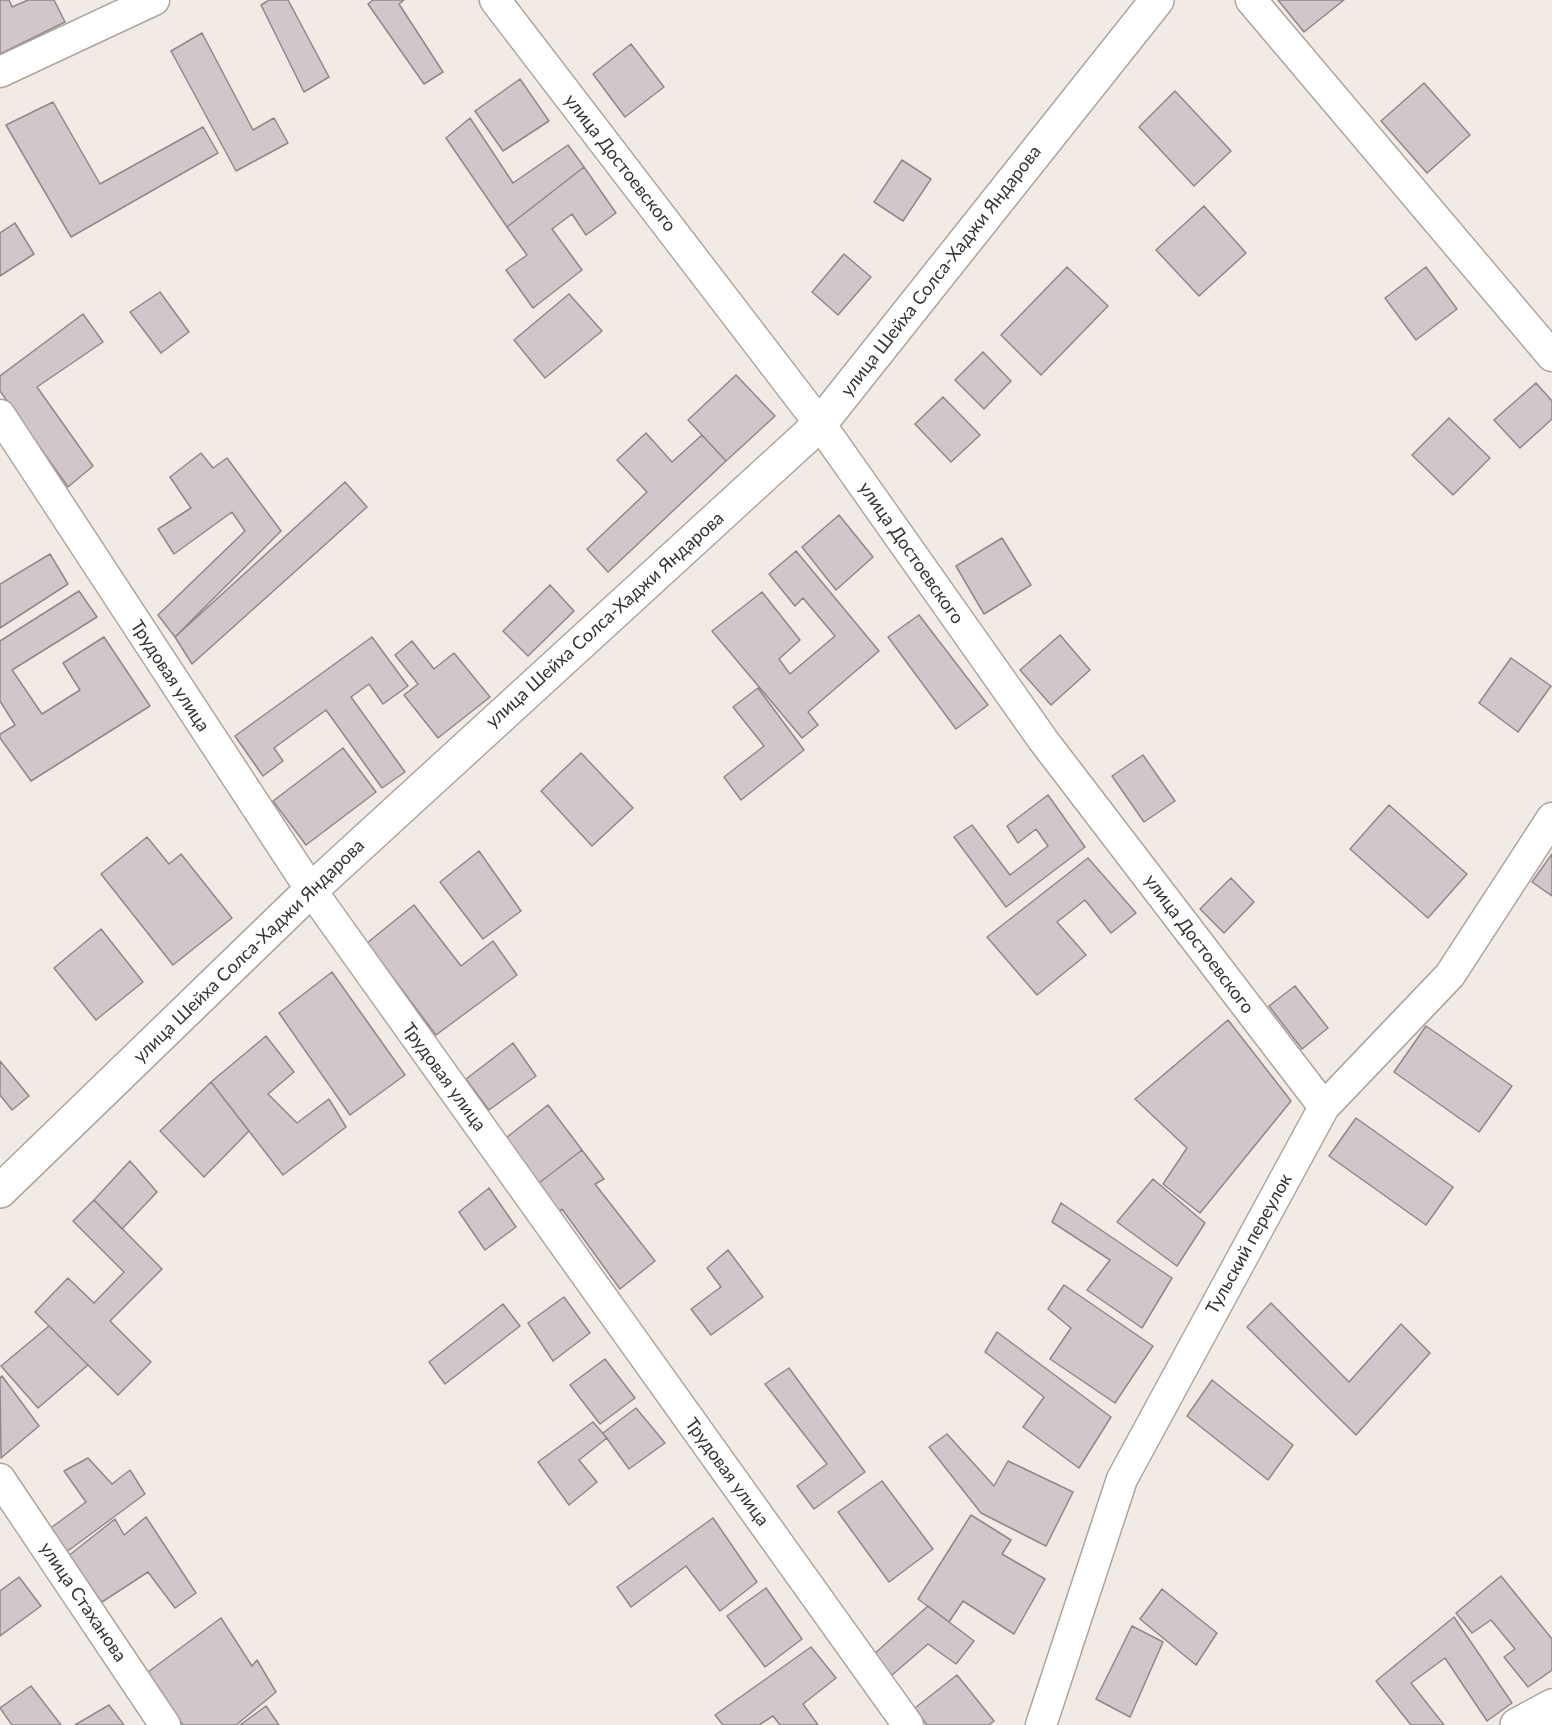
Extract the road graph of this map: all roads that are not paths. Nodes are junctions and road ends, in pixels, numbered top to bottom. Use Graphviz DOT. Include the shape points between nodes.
graph roads {
  1 [pos="154,0"];
  2 [pos="495,0"];
  3 [pos="1157,0"];
  4 [pos="1251,0"];
  5 [pos="0,72"];
  6 [pos="1552,356"];
  7 [pos="0,415"];
  8 [pos="820,424"];
  9 [pos="1552,818"];
  10 [pos="311,890"];
  11 [pos="1324,1107"];
  12 [pos="0,1191"];
  13 [pos="0,1479"];
  14 [pos="1552,1706"];
  15 [pos="165,1725"];
  16 [pos="908,1725"];
  17 [pos="1041,1725"];
  18 [pos="1517,1725"];
  1 -- 5 [label="street"];
  2 -- 8 [label="street, улица Достоевского"];
  3 -- 8 [label="main road, улица Шейха Солса-Хаджи Яндарова"];
  4 -- 6 [label="street"];
  7 -- 10 [label="street, Трудовая улица"];
  8 -- 10 [label="main road, улица Шейха Солса-Хаджи Яндарова"];
  8 -- 11 [label="street, улица Достоевского" via="1043,740"];
  9 -- 11 [label="street, Тульский переулок" via="1450,975"];
  10 -- 12 [label="main road, улица Шейха Солса-Хаджи Яндарова"];
  10 -- 16 [label="street, Трудовая улица"];
  11 -- 17 [label="street, Тульский переулок" via="1122,1479"];
  13 -- 15 [label="street, улица Стаханова"];
  14 -- 18 [label="main road"];
}
